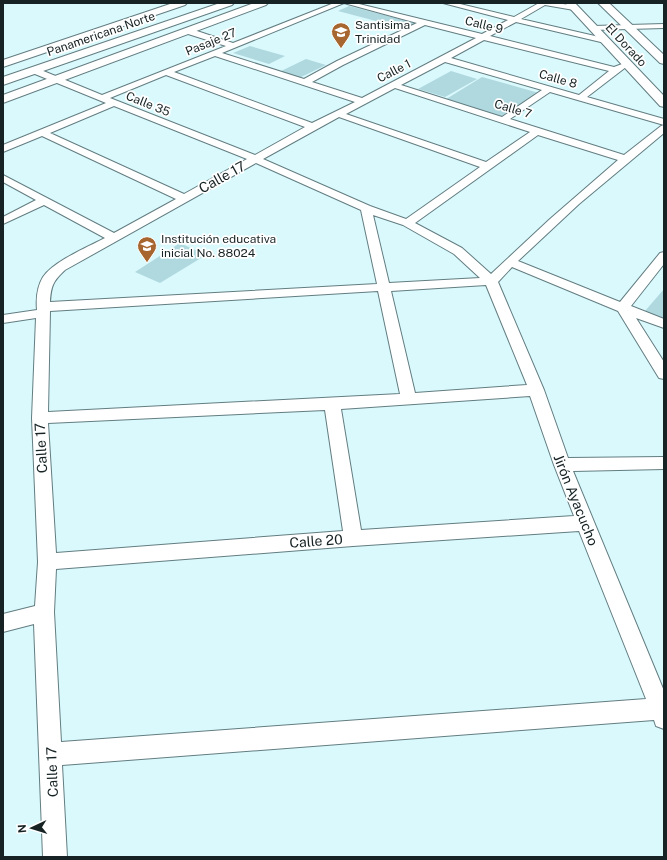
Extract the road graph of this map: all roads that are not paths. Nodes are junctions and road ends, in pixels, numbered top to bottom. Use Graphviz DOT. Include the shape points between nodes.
graph roads {
  1 [pos="182,3"];
  2 [pos="229,3"];
  3 [pos="263,3"];
  4 [pos="314,3"];
  5 [pos="340,3"];
  6 [pos="347,3"];
  7 [pos="447,3"];
  8 [pos="544,3"];
  9 [pos="603,3"];
  10 [pos="572,5"];
  11 [pos="328,7"];
  12 [pos="151,14"];
  13 [pos="514,19"];
  14 [pos="177,21"];
  15 [pos="425,22"];
  16 [pos="664,26"];
  17 [pos="629,29"];
  18 [pos="595,30"];
  19 [pos="188,31"];
  20 [pos="664,31"];
  21 [pos="483,36"];
  22 [pos="605,41"];
  23 [pos="234,46"];
  24 [pos="215,54"];
  25 [pos="444,59"];
  26 [pos="664,61"];
  27 [pos="3,64"];
  28 [pos="626,64"];
  29 [pos="33,70"];
  30 [pos="615,70"];
  31 [pos="168,73"];
  32 [pos="55,80"];
  33 [pos="3,81"];
  34 [pos="305,82"];
  35 [pos="394,85"];
  36 [pos="549,89"];
  37 [pos="102,98"];
  38 [pos="580,98"];
  39 [pos="3,99"];
  40 [pos="362,101"];
  41 [pos="113,103"];
  42 [pos="664,103"];
  43 [pos="338,114"];
  44 [pos="503,120"];
  45 [pos="664,122"];
  46 [pos="312,127"];
  47 [pos="664,128"];
  48 [pos="537,130"];
  49 [pos="43,133"];
  50 [pos="3,149"];
  51 [pos="255,159"];
  52 [pos="624,159"];
  53 [pos="488,166"];
  54 [pos="3,178"];
  55 [pos="184,199"];
  56 [pos="45,200"];
  57 [pos="366,208"];
  58 [pos="3,221"];
  59 [pos="407,223"];
  60 [pos="113,237"];
  61 [pos="664,256"];
  62 [pos="510,262"];
  63 [pos="491,281"];
  64 [pos="383,287"];
  65 [pos="623,307"];
  66 [pos="42,310"];
  67 [pos="3,319"];
  68 [pos="664,324"];
  69 [pos="664,374"];
  70 [pos="536,390"];
  71 [pos="409,399"];
  72 [pos="332,404"];
  73 [pos="40,418"];
  74 [pos="664,463"];
  75 [pos="562,465"];
  76 [pos="586,524"];
  77 [pos="353,538"];
  78 [pos="47,562"];
  79 [pos="44,612"];
  80 [pos="3,623"];
  81 [pos="662,714"];
  82 [pos="51,754"];
  83 [pos="55,857"];
  1 -- 12 [label="main road"];
  2 -- 14 [label="main road, Panamericana Norte"];
  3 -- 19 [label="main road"];
  4 -- 11 [label="street"];
  5 -- 11 [label="street, Pasaje 27"];
  6 -- 15 [label="street, Calle 9"];
  7 -- 13 [label="street"];
  8 -- 10 [label="street"];
  8 -- 13 [label="street, Calle 1"];
  9 -- 17 [label="main road, El Dorado"];
  10 -- 18 [label="main road, El Dorado"];
  11 -- 23 [label="street, Pasaje 27"];
  12 -- 14 [label="main road"];
  12 -- 27 [label="main road"];
  13 -- 21 [label="street, Calle 1"];
  13 -- 22 [label="street"];
  14 -- 29 [label="main road, Panamericana Norte"];
  15 -- 21 [label="street, Calle 9"];
  15 -- 34 [label="street"];
  16 -- 17 [label="street"];
  17 -- 18 [label="street"];
  17 -- 20 [label="street"];
  17 -- 26 [label="main road, El Dorado"];
  18 -- 22 [label="main road, El Dorado"];
  19 -- 23 [label="street"];
  19 -- 32 [label="main road"];
  21 -- 25 [label="street, Calle 1"];
  21 -- 30 [label="street, Calle 9"];
  22 -- 28 [label="main road, El Dorado"];
  23 -- 24 [label="street, Pasaje 27"];
  24 -- 31 [label="street, Pasaje 27"];
  24 -- 34 [label="street"];
  25 -- 35 [label="street, Calle 1"];
  25 -- 36 [label="street, Calle 8"];
  28 -- 30 [label="street"];
  28 -- 42 [label="main road, El Dorado"];
  29 -- 32 [label="street, Calle 35"];
  29 -- 33 [label="main road, Panamericana Norte"];
  30 -- 38 [label="street"];
  31 -- 37 [label="street, Pasaje 27"];
  31 -- 46 [label="street"];
  32 -- 37 [label="street, Calle 35"];
  32 -- 39 [label="main road"];
  34 -- 40 [label="street"];
  35 -- 40 [label="street, Calle 1"];
  35 -- 44 [label="street, Calle 7"];
  36 -- 38 [label="street, Calle 8"];
  36 -- 44 [label="street"];
  37 -- 41 [label="street, Calle 35"];
  38 -- 45 [label="street, Calle 8"];
  40 -- 43 [label="street, Calle 1"];
  41 -- 49 [label="street"];
  41 -- 51 [label="street, Calle 35"];
  43 -- 46 [label="street, Calle 1"];
  43 -- 53 [label="street"];
  44 -- 48 [label="street, Calle 7"];
  46 -- 51 [label="street, Calle 1"];
  47 -- 52 [label="street"];
  48 -- 52 [label="street, Calle 7"];
  48 -- 53 [label="street"];
  49 -- 50 [label="street"];
  49 -- 55 [label="street"];
  51 -- 55 [label="street, Calle 17"];
  51 -- 57 [label="street, Calle 35"];
  52 -- 62 [label="street"];
  53 -- 59 [label="street"];
  54 -- 56 [label="street"];
  55 -- 60 [label="street, Calle 17"];
  56 -- 58 [label="street"];
  56 -- 60 [label="street"];
  57 -- 59 [label="street, Calle 35"];
  57 -- 64 [label="street"];
  59 -- 63 [label="street, Calle 35" via="458,251"];
  60 -- 66 [label="street, Calle 17" via="61,267 50,278 44,290"];
  61 -- 65 [label="street"];
  62 -- 63 [label="street"];
  62 -- 65 [label="street"];
  63 -- 64 [label="street"];
  63 -- 70 [label="street, Jirón Ayacucho"];
  64 -- 66 [label="street"];
  64 -- 71 [label="street"];
  65 -- 68 [label="street"];
  65 -- 69 [label="street"];
  66 -- 67 [label="street"];
  66 -- 73 [label="street, Calle 17"];
  70 -- 71 [label="street"];
  70 -- 75 [label="street, Jirón Ayacucho"];
  71 -- 72 [label="street"];
  72 -- 73 [label="street"];
  72 -- 77 [label="street"];
  73 -- 78 [label="street, Calle 17"];
  74 -- 75 [label="street"];
  75 -- 76 [label="street, Jirón Ayacucho"];
  76 -- 77 [label="street, Calle 20"];
  76 -- 81 [label="street, Jirón Ayacucho"];
  77 -- 78 [label="street, Calle 20"];
  78 -- 79 [label="street, Calle 17"];
  79 -- 80 [label="street"];
  79 -- 82 [label="street, Calle 17"];
  81 -- 82 [label="street"];
  82 -- 83 [label="street, Calle 17"];
}
